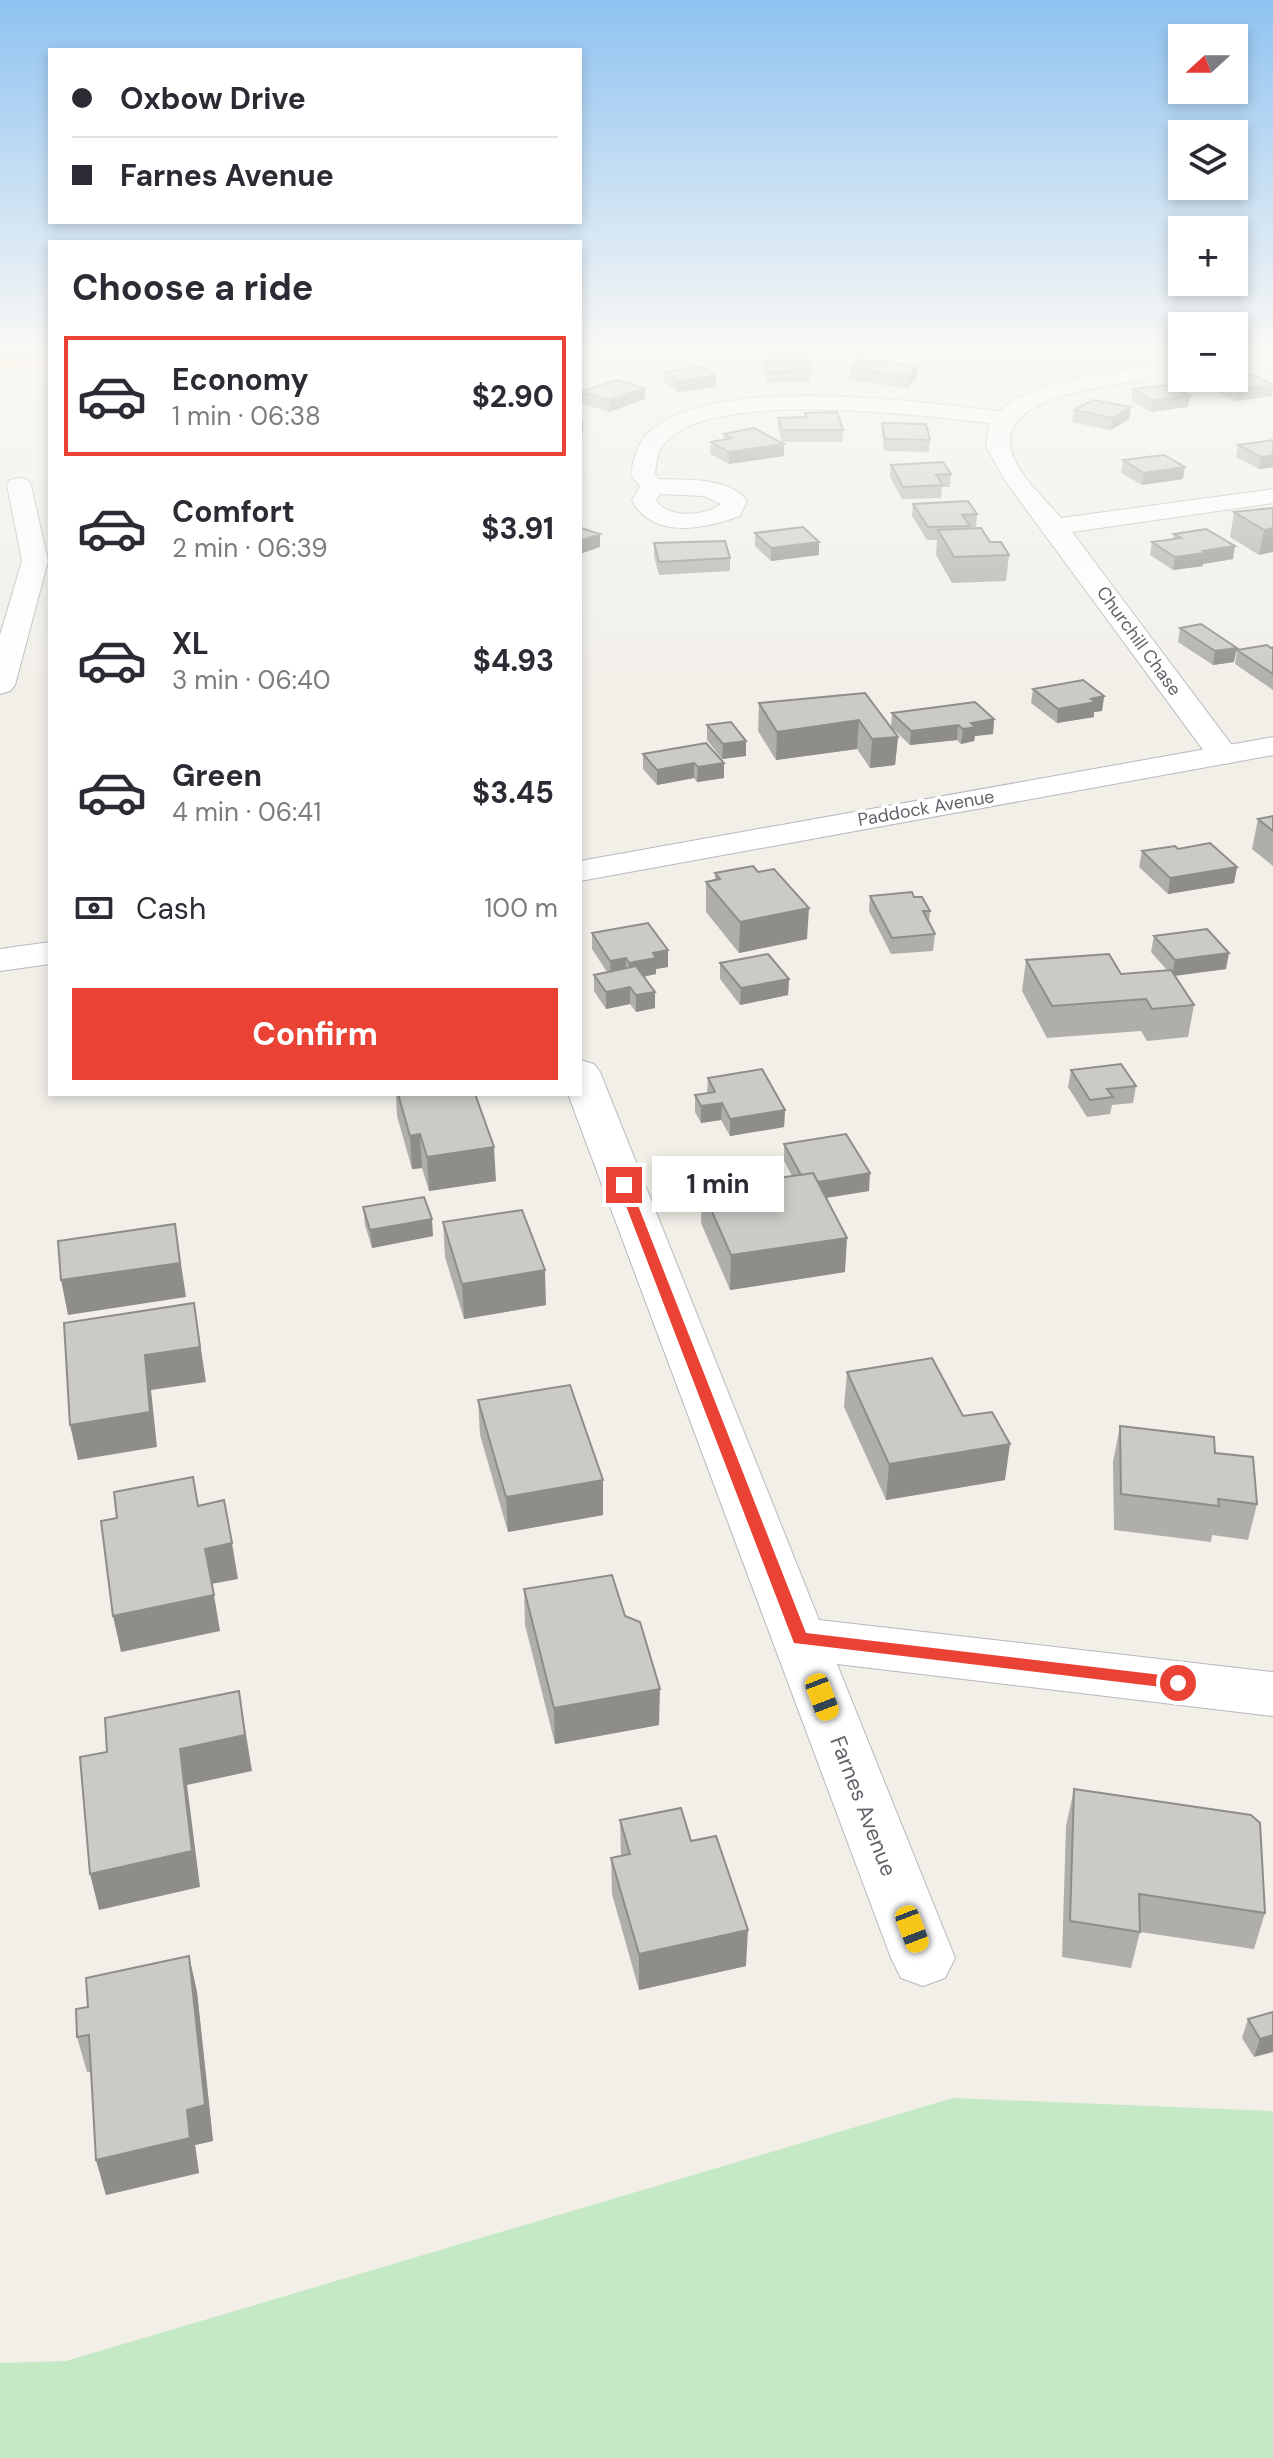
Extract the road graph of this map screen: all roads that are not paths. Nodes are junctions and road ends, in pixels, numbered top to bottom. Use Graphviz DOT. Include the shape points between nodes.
graph roads {
  1 [pos="645,464"];
  2 [pos="1010,464"];
  3 [pos="19,485"];
  4 [pos="652,486"];
  5 [pos="1273,496"];
  6 [pos="1055,527"];
  7 [pos="0,685"];
  8 [pos="1273,746"];
  9 [pos="1223,755"];
  10 [pos="582,871"];
  11 [pos="48,953"];
  12 [pos="0,960"];
  13 [pos="582,1077"];
  14 [pos="800,1639"];
  15 [pos="1273,1694"];
  16 [pos="923,1958"];
  1 -- 4 [label="street" via="643,475"];
  2 -- 6 [label="street, Churchill Chase"];
  3 -- 7 [label="street" via="35,561"];
  5 -- 6 [label="street"];
  6 -- 9 [label="street, Churchill Chase"];
  8 -- 9 [label="street, Paddock Avenue"];
  9 -- 10 [label="street, Paddock Avenue"];
  11 -- 12 [label="street"];
  13 -- 14 [label="street, Farnes Avenue"];
  14 -- 15 [label="street"];
  14 -- 16 [label="street, Farnes Avenue"];
}
